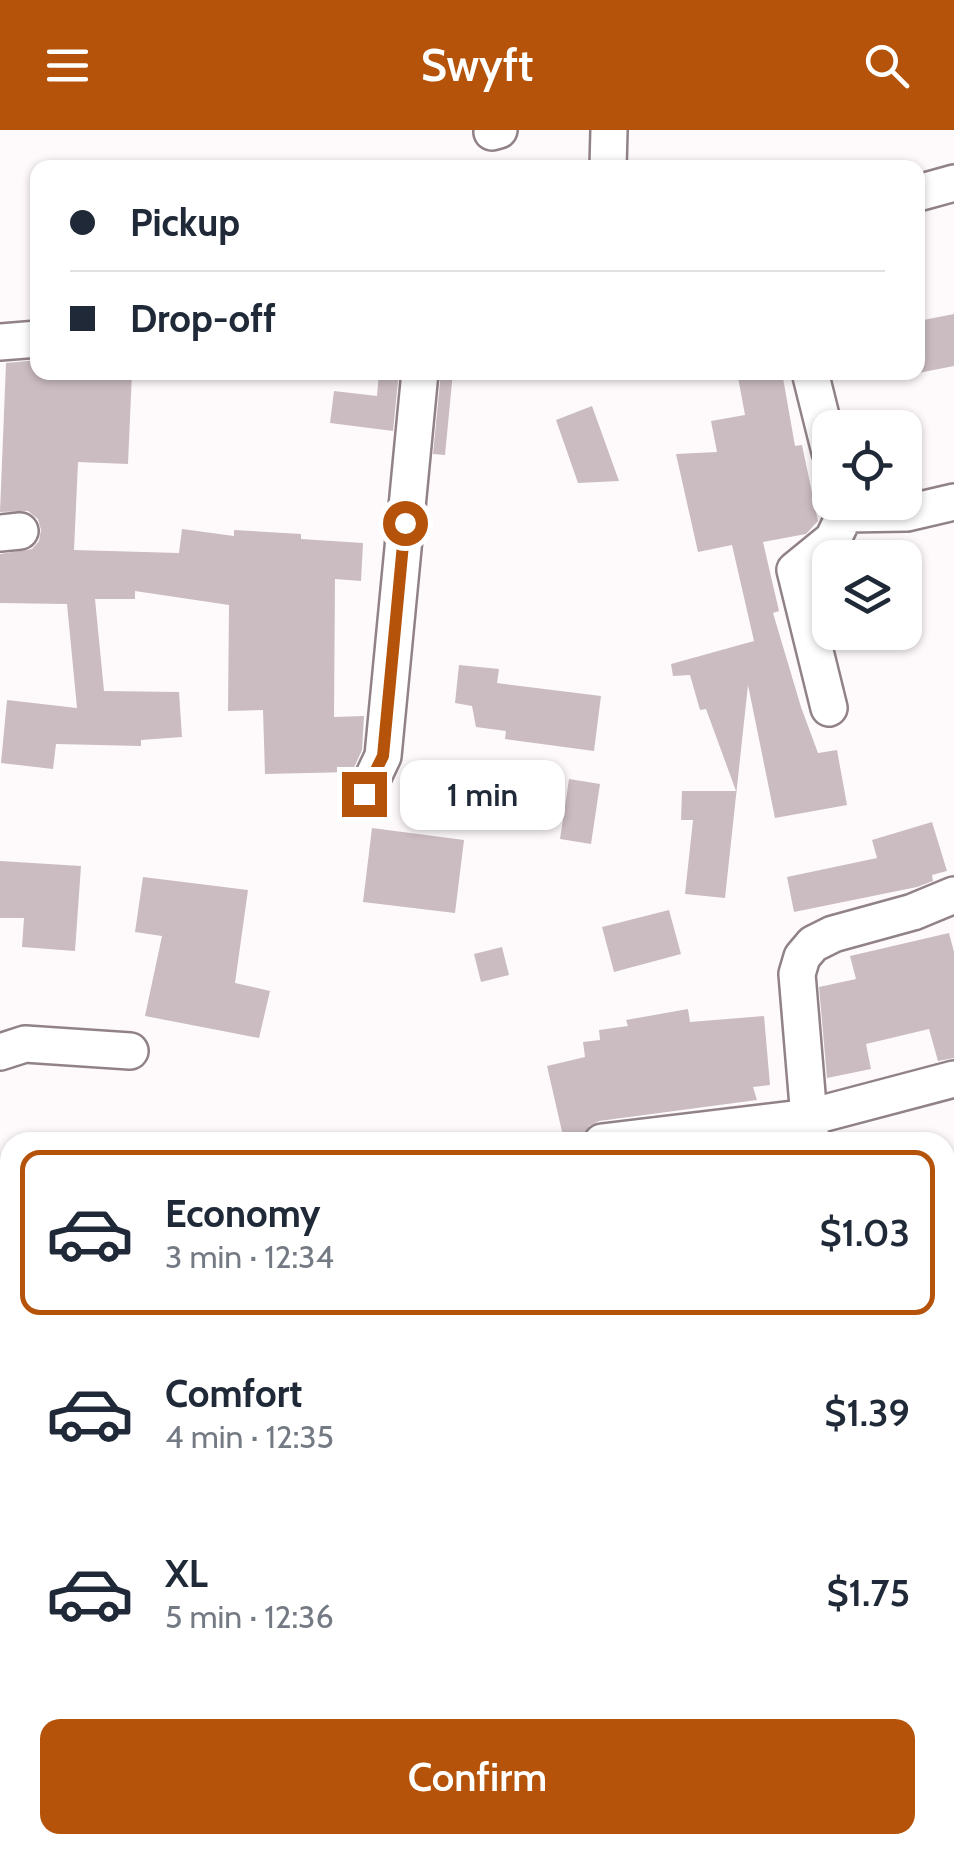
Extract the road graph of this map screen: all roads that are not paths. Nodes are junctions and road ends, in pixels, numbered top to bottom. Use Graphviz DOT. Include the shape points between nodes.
graph roads {
  1 [pos="609,130"];
  2 [pos="608,160"];
  3 [pos="954,183"];
  4 [pos="925,191"];
  5 [pos="30,340"];
  6 [pos="0,342"];
  7 [pos="419,380"];
  8 [pos="812,380"];
  9 [pos="820,410"];
  10 [pos="954,502"];
  11 [pos="922,509"];
  12 [pos="839,520"];
  13 [pos="829,708"];
  14 [pos="364,794"];
  15 [pos="954,895"];
  16 [pos="130,1051"];
  17 [pos="0,1052"];
  18 [pos="954,1079"];
  19 [pos="811,1130"];
  20 [pos="776,1132"];
  1 -- 2 [label="street"];
  3 -- 4 [label="street"];
  5 -- 6 [label="street"];
  7 -- 14 [label="street" via="383,756"];
  8 -- 9 [label="street"];
  10 -- 11 [label="street"];
  12 -- 13 [label="street" via="832,539 795,570"];
  15 -- 19 [label="street" via="833,934 802,958 797,974"];
  16 -- 17 [label="street" via="24,1044"];
  18 -- 19 [label="street"];
  19 -- 20 [label="street"];
}
